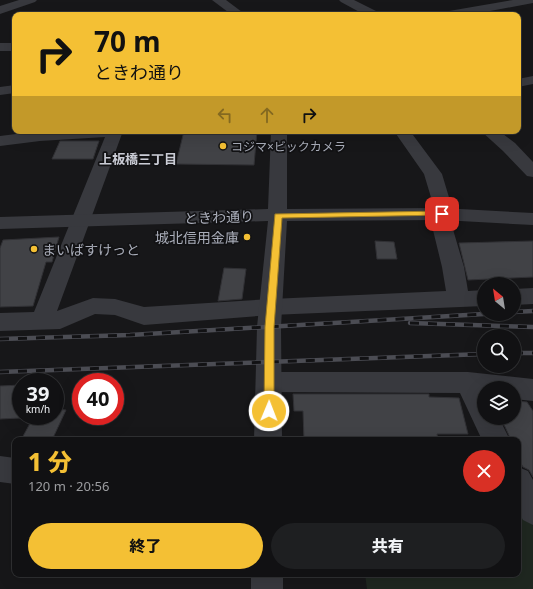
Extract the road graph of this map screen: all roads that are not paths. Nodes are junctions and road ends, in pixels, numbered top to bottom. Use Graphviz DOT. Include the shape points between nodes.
graph roads {
  1 [pos="31,0"];
  2 [pos="218,0"];
  3 [pos="345,0"];
  4 [pos="533,0"];
  5 [pos="0,10"];
  6 [pos="236,12"];
  7 [pos="368,12"];
  8 [pos="466,12"];
  9 [pos="0,47"];
  10 [pos="12,47"];
  11 [pos="533,80"];
  12 [pos="521,82"];
  13 [pos="12,89"];
  14 [pos="0,91"];
  15 [pos="70,134"];
  16 [pos="114,134"];
  17 [pos="279,134"];
  18 [pos="404,134"];
  19 [pos="493,134"];
  20 [pos="0,141"];
  21 [pos="533,172"];
  22 [pos="442,214"];
  23 [pos="278,215"];
  24 [pos="533,219"];
  25 [pos="80,221"];
  26 [pos="0,223"];
  27 [pos="533,296"];
  28 [pos="521,297"];
  29 [pos="477,298"];
  30 [pos="458,299"];
  31 [pos="271,307"];
  32 [pos="42,320"];
  33 [pos="0,322"];
  34 [pos="269,382"];
  35 [pos="468,383"];
  36 [pos="533,390"];
  37 [pos="477,402"];
  38 [pos="488,425"];
  39 [pos="268,437"];
  40 [pos="494,437"];
  41 [pos="267,577"];
  42 [pos="267,589"];
  1 -- 5 [label="street"];
  2 -- 6 [label="street"];
  3 -- 7 [label="street"];
  4 -- 8 [label="street"];
  9 -- 10 [label="street"];
  11 -- 12 [label="street"];
  13 -- 14 [label="street"];
  15 -- 20 [label="street"];
  16 -- 25 [label="street"];
  17 -- 23 [label="street"];
  18 -- 22 [label="street" via="433,174 442,204"];
  19 -- 21 [label="street"];
  22 -- 23 [label="street, ときわ通り"];
  22 -- 24 [label="street, ときわ通り"];
  22 -- 30 [label="street" via="442,226"];
  23 -- 25 [label="street, ときわ通り"];
  23 -- 31 [label="street"];
  25 -- 26 [label="street, ときわ通り"];
  25 -- 32 [label="street"];
  27 -- 28 [label="street"];
  29 -- 30 [label="street"];
  30 -- 31 [label="street"];
  31 -- 32 [label="street" via="144,316 115,306 93,306 60,320"];
  31 -- 34 [label="street"];
  32 -- 33 [label="street"];
  34 -- 35 [label="street"];
  34 -- 39 [label="street"];
  35 -- 36 [label="street"];
  35 -- 37 [label="street"];
  38 -- 40 [label="street"];
  41 -- 42 [label="street"];
}
